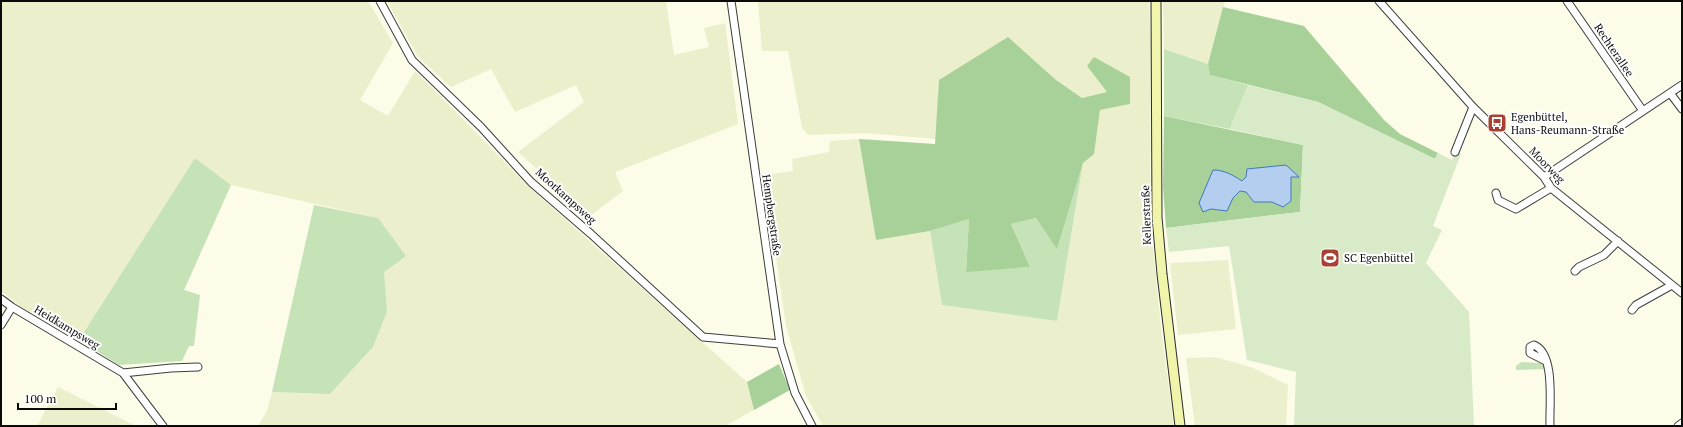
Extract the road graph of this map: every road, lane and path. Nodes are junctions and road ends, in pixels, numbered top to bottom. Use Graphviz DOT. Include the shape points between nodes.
graph roads {
  1 [pos="380,1"];
  2 [pos="731,1"];
  3 [pos="1156,1"];
  4 [pos="1379,1"];
  5 [pos="1567,1"];
  6 [pos="1682,85"];
  7 [pos="1670,93"];
  8 [pos="1473,107"];
  9 [pos="1682,109"];
  10 [pos="1643,111"];
  11 [pos="1455,152"];
  12 [pos="1544,177"];
  13 [pos="1552,188"];
  14 [pos="1496,193"];
  15 [pos="1618,241"];
  16 [pos="1575,271"];
  17 [pos="1672,285"];
  18 [pos="1682,293"];
  19 [pos="1,299"];
  20 [pos="12,307"];
  21 [pos="1632,310"];
  22 [pos="1,325"];
  23 [pos="780,344"];
  24 [pos="1546,361"];
  25 [pos="198,368"];
  26 [pos="123,373"];
  27 [pos="1682,423"];
  28 [pos="163,426"];
  29 [pos="812,426"];
  30 [pos="1180,426"];
  31 [pos="1550,426"];
  32 [pos="1678,426"];
  1 -- 23 [label="street, Moorkampsweg" via="412,60 481,126 531,182 703,337"];
  2 -- 23 [label="street, Hempbergstraße"];
  3 -- 30 [label="main road, Kellerstraße" via="1158,224"];
  4 -- 8 [label="street, Moorweg"];
  5 -- 10 [label="street, Rechterallee"];
  6 -- 7 [label="street"];
  7 -- 9 [label="street"];
  7 -- 10 [label="street"];
  8 -- 11 [label="street"];
  8 -- 12 [label="street, Moorweg"];
  10 -- 12 [label="street"];
  12 -- 13 [label="street, Moorweg"];
  13 -- 14 [label="street" via="1516,209 1498,200"];
  13 -- 15 [label="street, Moorweg"];
  15 -- 16 [label="street" via="1604,255"];
  15 -- 17 [label="street, Moorweg"];
  17 -- 18 [label="street, Moorweg"];
  17 -- 21 [label="street" via="1636,305"];
  19 -- 20 [label="street, Heidkampsweg"];
  20 -- 22 [label="street"];
  20 -- 26 [label="street, Heidkampsweg"];
  23 -- 29 [label="street, Hempbergstraße" via="795,392"];
  24 -- 31 [label="street" via="1549,371"];
  25 -- 26 [label="street"];
  26 -- 28 [label="street, Heidkampsweg"];
  27 -- 32 [label="street"];
}
